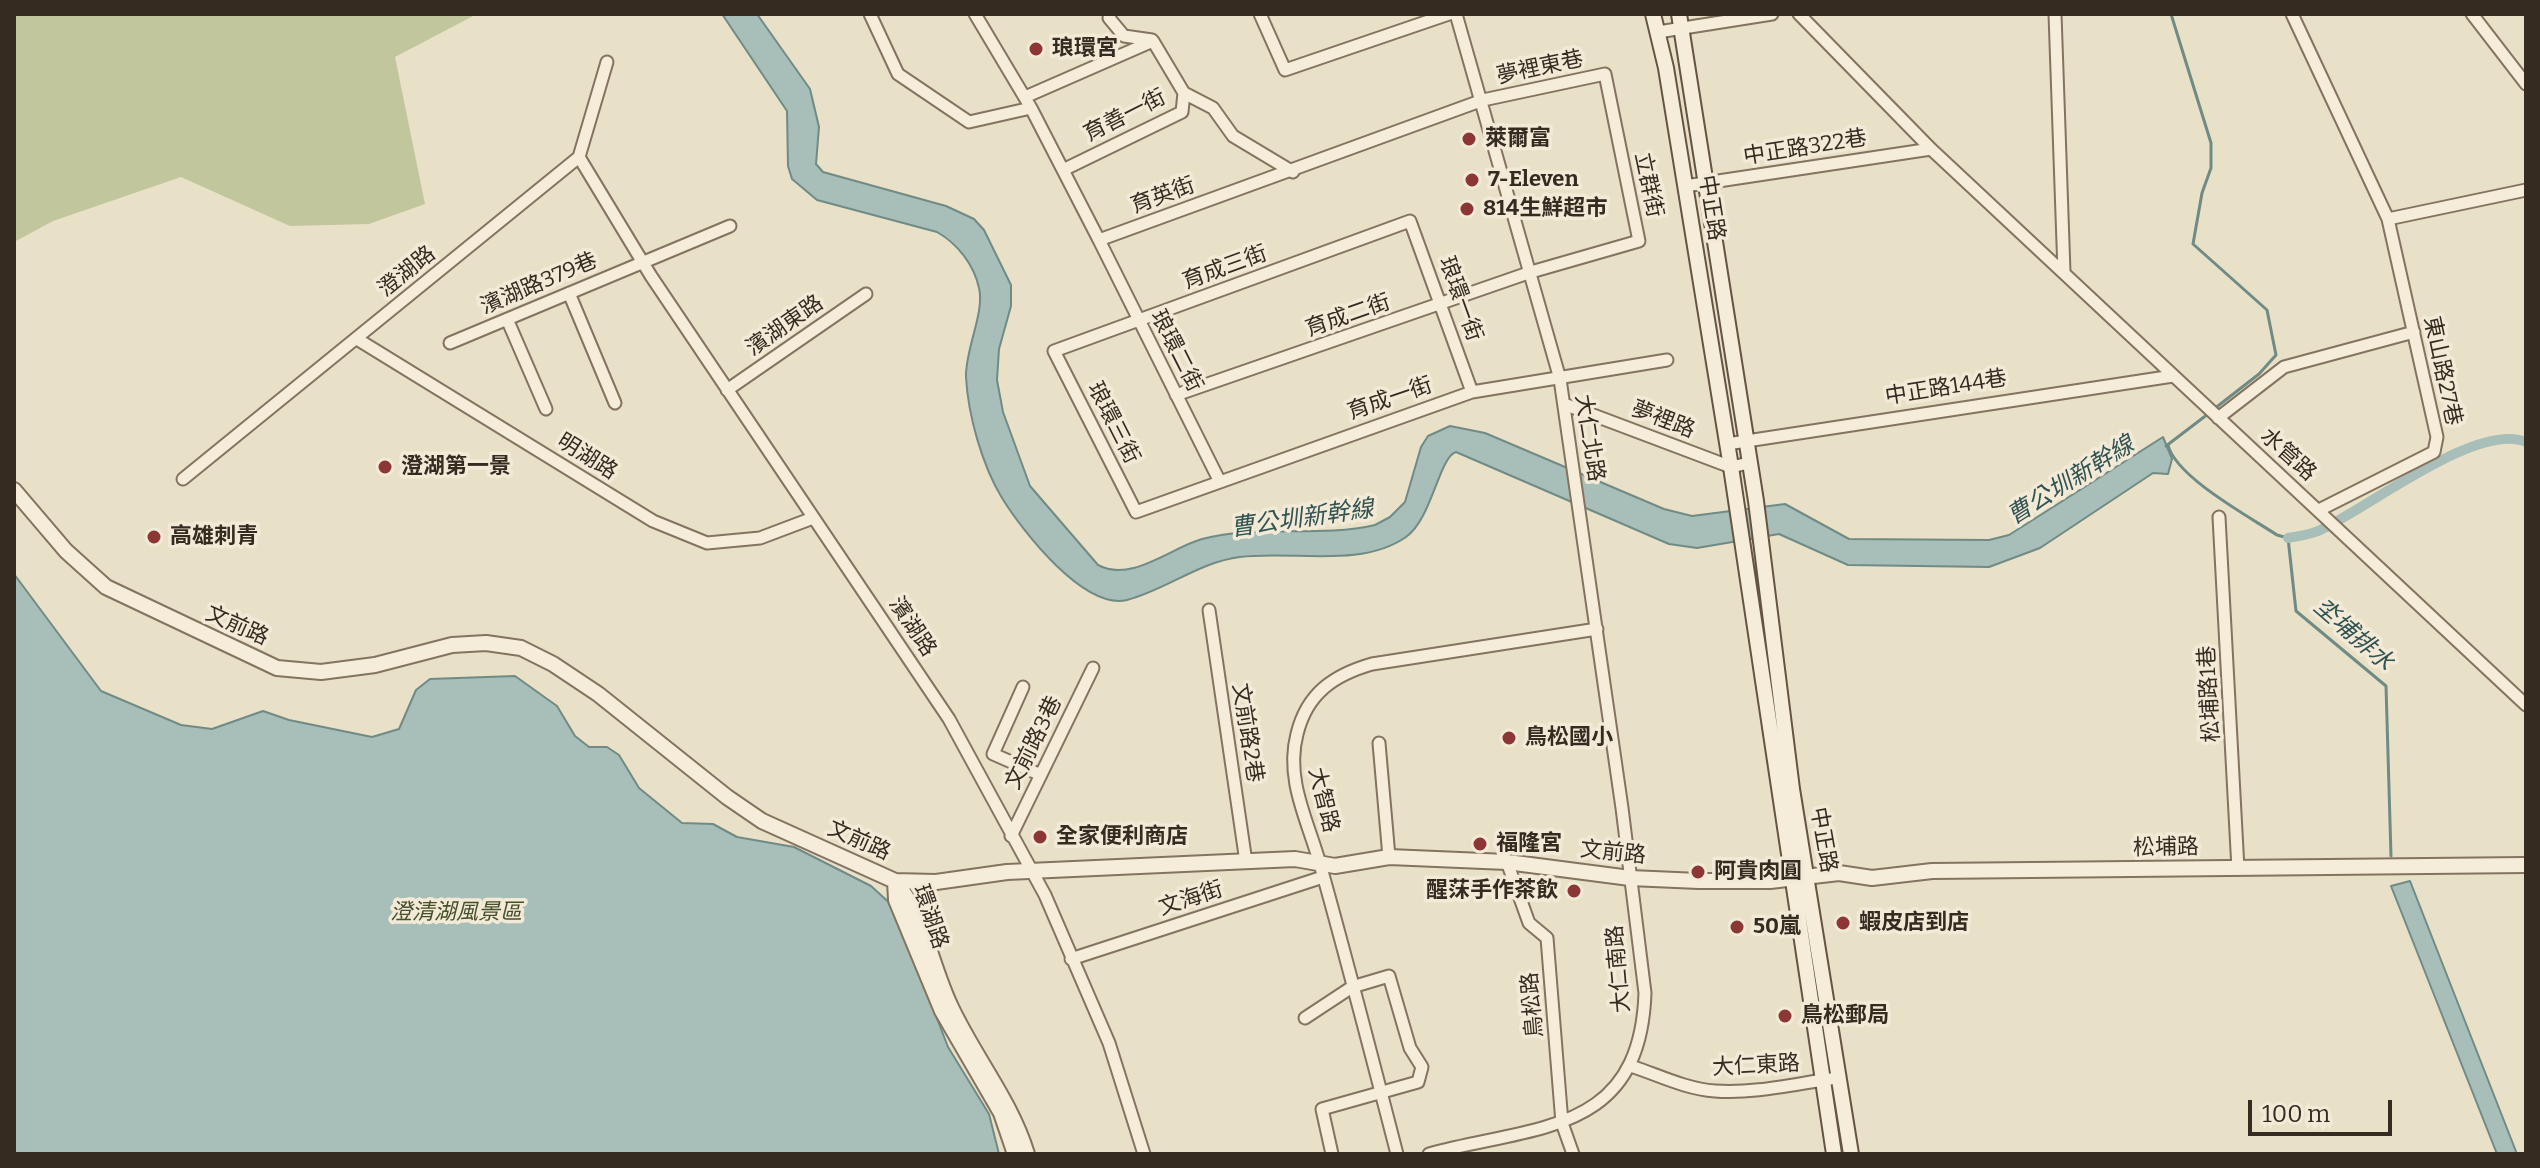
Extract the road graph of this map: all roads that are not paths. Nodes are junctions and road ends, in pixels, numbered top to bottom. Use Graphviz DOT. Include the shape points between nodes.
graph roads {
  1 [pos="870,14"];
  2 [pos="975,14"];
  3 [pos="1110,14"];
  4 [pos="1260,14"];
  5 [pos="1449,14"];
  6 [pos="1456,14"];
  7 [pos="1653,14"];
  8 [pos="1772,14"];
  9 [pos="1799,14"];
  10 [pos="2055,14"];
  11 [pos="2292,14"];
  12 [pos="2472,14"];
  13 [pos="1680,21"];
  14 [pos="1658,32"];
  15 [pos="1153,41"];
  16 [pos="607,62"];
  17 [pos="1605,74"];
  18 [pos="2526,84"];
  19 [pos="1184,93"];
  20 [pos="1483,100"];
  21 [pos="1028,102"];
  22 [pos="1931,149"];
  23 [pos="579,157"];
  24 [pos="1063,170"];
  25 [pos="1293,172"];
  26 [pos="1704,183"];
  27 [pos="1685,186"];
  28 [pos="2526,190"];
  29 [pos="2388,219"];
  30 [pos="1410,221"];
  31 [pos="730,226"];
  32 [pos="1099,240"];
  33 [pos="643,262"];
  34 [pos="1531,272"];
  35 [pos="2064,272"];
  36 [pos="569,293"];
  37 [pos="866,294"];
  38 [pos="1442,305"];
  39 [pos="507,319"];
  40 [pos="1139,322"];
  41 [pos="2414,332"];
  42 [pos="357,339"];
  43 [pos="450,343"];
  44 [pos="1054,351"];
  45 [pos="1667,360"];
  46 [pos="2173,376"];
  47 [pos="1560,379"];
  48 [pos="727,390"];
  49 [pos="1472,392"];
  50 [pos="1176,395"];
  51 [pos="615,403"];
  52 [pos="1564,404"];
  53 [pos="546,409"];
  54 [pos="2216,417"];
  55 [pos="1745,439"];
  56 [pos="1727,444"];
  57 [pos="1749,463"];
  58 [pos="1731,467"];
  59 [pos="183,479"];
  60 [pos="1219,480"];
  61 [pos="14,490"];
  62 [pos="1136,512"];
  63 [pos="2321,512"];
  64 [pos="2219,517"];
  65 [pos="813,518"];
  66 [pos="1209,610"];
  67 [pos="1597,629"];
  68 [pos="1093,668"];
  69 [pos="1023,687"];
  70 [pos="2526,705"];
  71 [pos="1379,743"];
  72 [pos="1041,775"];
  73 [pos="1011,836"];
  74 [pos="1389,857"];
  75 [pos="1246,862"];
  76 [pos="1507,862"];
  77 [pos="2526,865"];
  78 [pos="2238,869"];
  79 [pos="1321,870"];
  80 [pos="1032,873"];
  81 [pos="1807,876"];
  82 [pos="1630,878"];
  83 [pos="1791,878"];
  84 [pos="895,881"];
  85 [pos="1071,959"];
  86 [pos="1352,987"];
  87 [pos="1305,1018"];
  88 [pos="1631,1066"];
  89 [pos="1838,1078"];
  90 [pos="1822,1080"];
  91 [pos="1380,1091"];
  92 [pos="1562,1123"];
  93 [pos="1015,1154"];
  94 [pos="1027,1154"];
  95 [pos="1144,1154"];
  96 [pos="1332,1154"];
  97 [pos="1397,1154"];
  98 [pos="1429,1154"];
  99 [pos="1573,1154"];
  100 [pos="1834,1154"];
  101 [pos="1851,1154"];
  1 -- 21 [label="street" via="898,74 969,122"];
  2 -- 21 [label="street"];
  3 -- 15 [label="street" via="1124,36"];
  4 -- 5 [label="street" via="1285,70"];
  6 -- 20 [label="street, 大仁北路"];
  7 -- 14 [label="street, 中正路"];
  8 -- 13 [label="street"];
  9 -- 22 [label="street, 水管路"];
  10 -- 35 [label="street"];
  11 -- 29 [label="street, 東山路27巷"];
  12 -- 18 [label="street"];
  13 -- 14 [label="street"];
  13 -- 26 [label="street, 中正路"];
  14 -- 27 [label="street, 中正路"];
  15 -- 19 [label="street, 育善一街"];
  15 -- 21 [label="street"];
  16 -- 23 [label="street"];
  17 -- 20 [label="street, 夢裡東巷"];
  17 -- 34 [label="street, 立群街" via="1639,241"];
  19 -- 24 [label="street, 育善一街" via="1182,112"];
  19 -- 25 [label="street" via="1213,108 1233,136"];
  20 -- 25 [label="street, 育英街"];
  20 -- 34 [label="street, 大仁北路"];
  21 -- 24 [label="street"];
  22 -- 26 [label="street, 中正路322巷"];
  22 -- 35 [label="street, 水管路"];
  23 -- 33 [label="street, 濱湖路"];
  23 -- 42 [label="street, 澄湖路"];
  24 -- 32 [label="street"];
  25 -- 32 [label="street, 育英街"];
  26 -- 27 [label="street, 中正路322巷"];
  26 -- 55 [label="street, 中正路"];
  27 -- 56 [label="street, 中正路"];
  28 -- 29 [label="street"];
  29 -- 41 [label="street, 東山路27巷"];
  30 -- 38 [label="street, 琅環一街"];
  30 -- 40 [label="street, 育成三街"];
  31 -- 33 [label="street, 濱湖路379巷"];
  32 -- 40 [label="street, 琅環二街"];
  33 -- 36 [label="street, 濱湖路379巷"];
  33 -- 48 [label="street, 濱湖路"];
  34 -- 38 [label="street, 育成二街"];
  34 -- 47 [label="street, 大仁北路"];
  35 -- 46 [label="street, 水管路"];
  36 -- 39 [label="street, 濱湖路379巷"];
  36 -- 51 [label="street"];
  37 -- 48 [label="street, 濱湖東路"];
  38 -- 49 [label="street, 琅環一街"];
  38 -- 50 [label="street, 育成二街"];
  39 -- 43 [label="street, 濱湖路379巷"];
  39 -- 53 [label="street"];
  40 -- 44 [label="street, 育成三街"];
  40 -- 50 [label="street, 琅環二街"];
  41 -- 54 [label="street" via="2284,367"];
  41 -- 63 [label="street, 東山路27巷" via="2436,448"];
  42 -- 59 [label="street, 澄湖路"];
  42 -- 65 [label="street, 明湖路" via="653,521 707,543 760,538"];
  44 -- 62 [label="street, 琅環三街"];
  45 -- 47 [label="street, 育成一街"];
  46 -- 54 [label="street, 水管路"];
  46 -- 55 [label="street, 中正路144巷"];
  47 -- 49 [label="street, 育成一街"];
  47 -- 52 [label="street, 大仁北路"];
  48 -- 65 [label="street, 濱湖路"];
  49 -- 60 [label="street, 育成一街"];
  50 -- 60 [label="street, 琅環二街"];
  52 -- 58 [label="street, 夢裡路"];
  52 -- 67 [label="street, 大仁北路"];
  54 -- 63 [label="street, 水管路"];
  55 -- 56 [label="street, 中正路144巷"];
  55 -- 57 [label="street, 中正路"];
  56 -- 58 [label="street, 中正路"];
  57 -- 58 [label="street"];
  57 -- 81 [label="street, 中正路"];
  58 -- 83 [label="street, 中正路"];
  60 -- 62 [label="street, 育成一街"];
  61 -- 84 [label="street, 文前路" via="66,551 106,587 277,668 321,672 375,665 452,645 521,648 598,694 762,821"];
  63 -- 70 [label="street, 水管路"];
  64 -- 78 [label="street, 松埔路1巷"];
  65 -- 73 [label="street, 濱湖路" via="949,719"];
  66 -- 75 [label="street, 文前路2巷"];
  67 -- 79 [label="street, 大智路" via="1372,664 1318,689 1297,732 1293,758 1294,785"];
  67 -- 82 [label="street, 大仁北路"];
  68 -- 72 [label="street, 文前路3巷"];
  69 -- 72 [label="street" via="993,754"];
  71 -- 74 [label="street"];
  72 -- 73 [label="street, 文前路3巷"];
  73 -- 80 [label="street, 濱湖路"];
  74 -- 76 [label="street, 文前路"];
  74 -- 79 [label="street, 文前路"];
  75 -- 79 [label="street, 文前路" via="1295,859"];
  75 -- 80 [label="street, 文前路"];
  76 -- 82 [label="street, 文前路"];
  76 -- 92 [label="street, 鳥松路" via="1529,923 1547,938"];
  77 -- 78 [label="street, 松埔路"];
  78 -- 81 [label="street, 松埔路"];
  79 -- 85 [label="street, 文海街"];
  79 -- 86 [label="street, 大智路"];
  80 -- 84 [label="street, 文前路"];
  80 -- 85 [label="street, 濱湖路"];
  81 -- 83 [label="street, 文前路"];
  81 -- 89 [label="street, 中正路"];
  82 -- 83 [label="street, 文前路"];
  82 -- 88 [label="street, 大仁南路" via="1645,993"];
  83 -- 90 [label="street, 中正路"];
  84 -- 93 [label="street, 環湖路" via="896,900 942,1011 1001,1113"];
  84 -- 94 [label="street, 環湖路" via="910,903 950,1005 1014,1117"];
  85 -- 95 [label="street, 濱湖路" via="1109,1043"];
  86 -- 87 [label="street"];
  86 -- 91 [label="street, 大智路"];
  86 -- 91 [label="street" via="1389,976 1410,1048 1422,1067 1418,1082"];
  88 -- 90 [label="street, 大仁東路" via="1713,1091"];
  88 -- 92 [label="street, 大仁南路" via="1595,1105"];
  89 -- 90 [label="street, 大仁東路"];
  89 -- 101 [label="street, 中正路"];
  90 -- 100 [label="street, 中正路"];
  91 -- 96 [label="street" via="1322,1109"];
  91 -- 97 [label="street, 大智路"];
  92 -- 98 [label="street, 大仁南路"];
  92 -- 99 [label="street, 鳥松路"];
}
